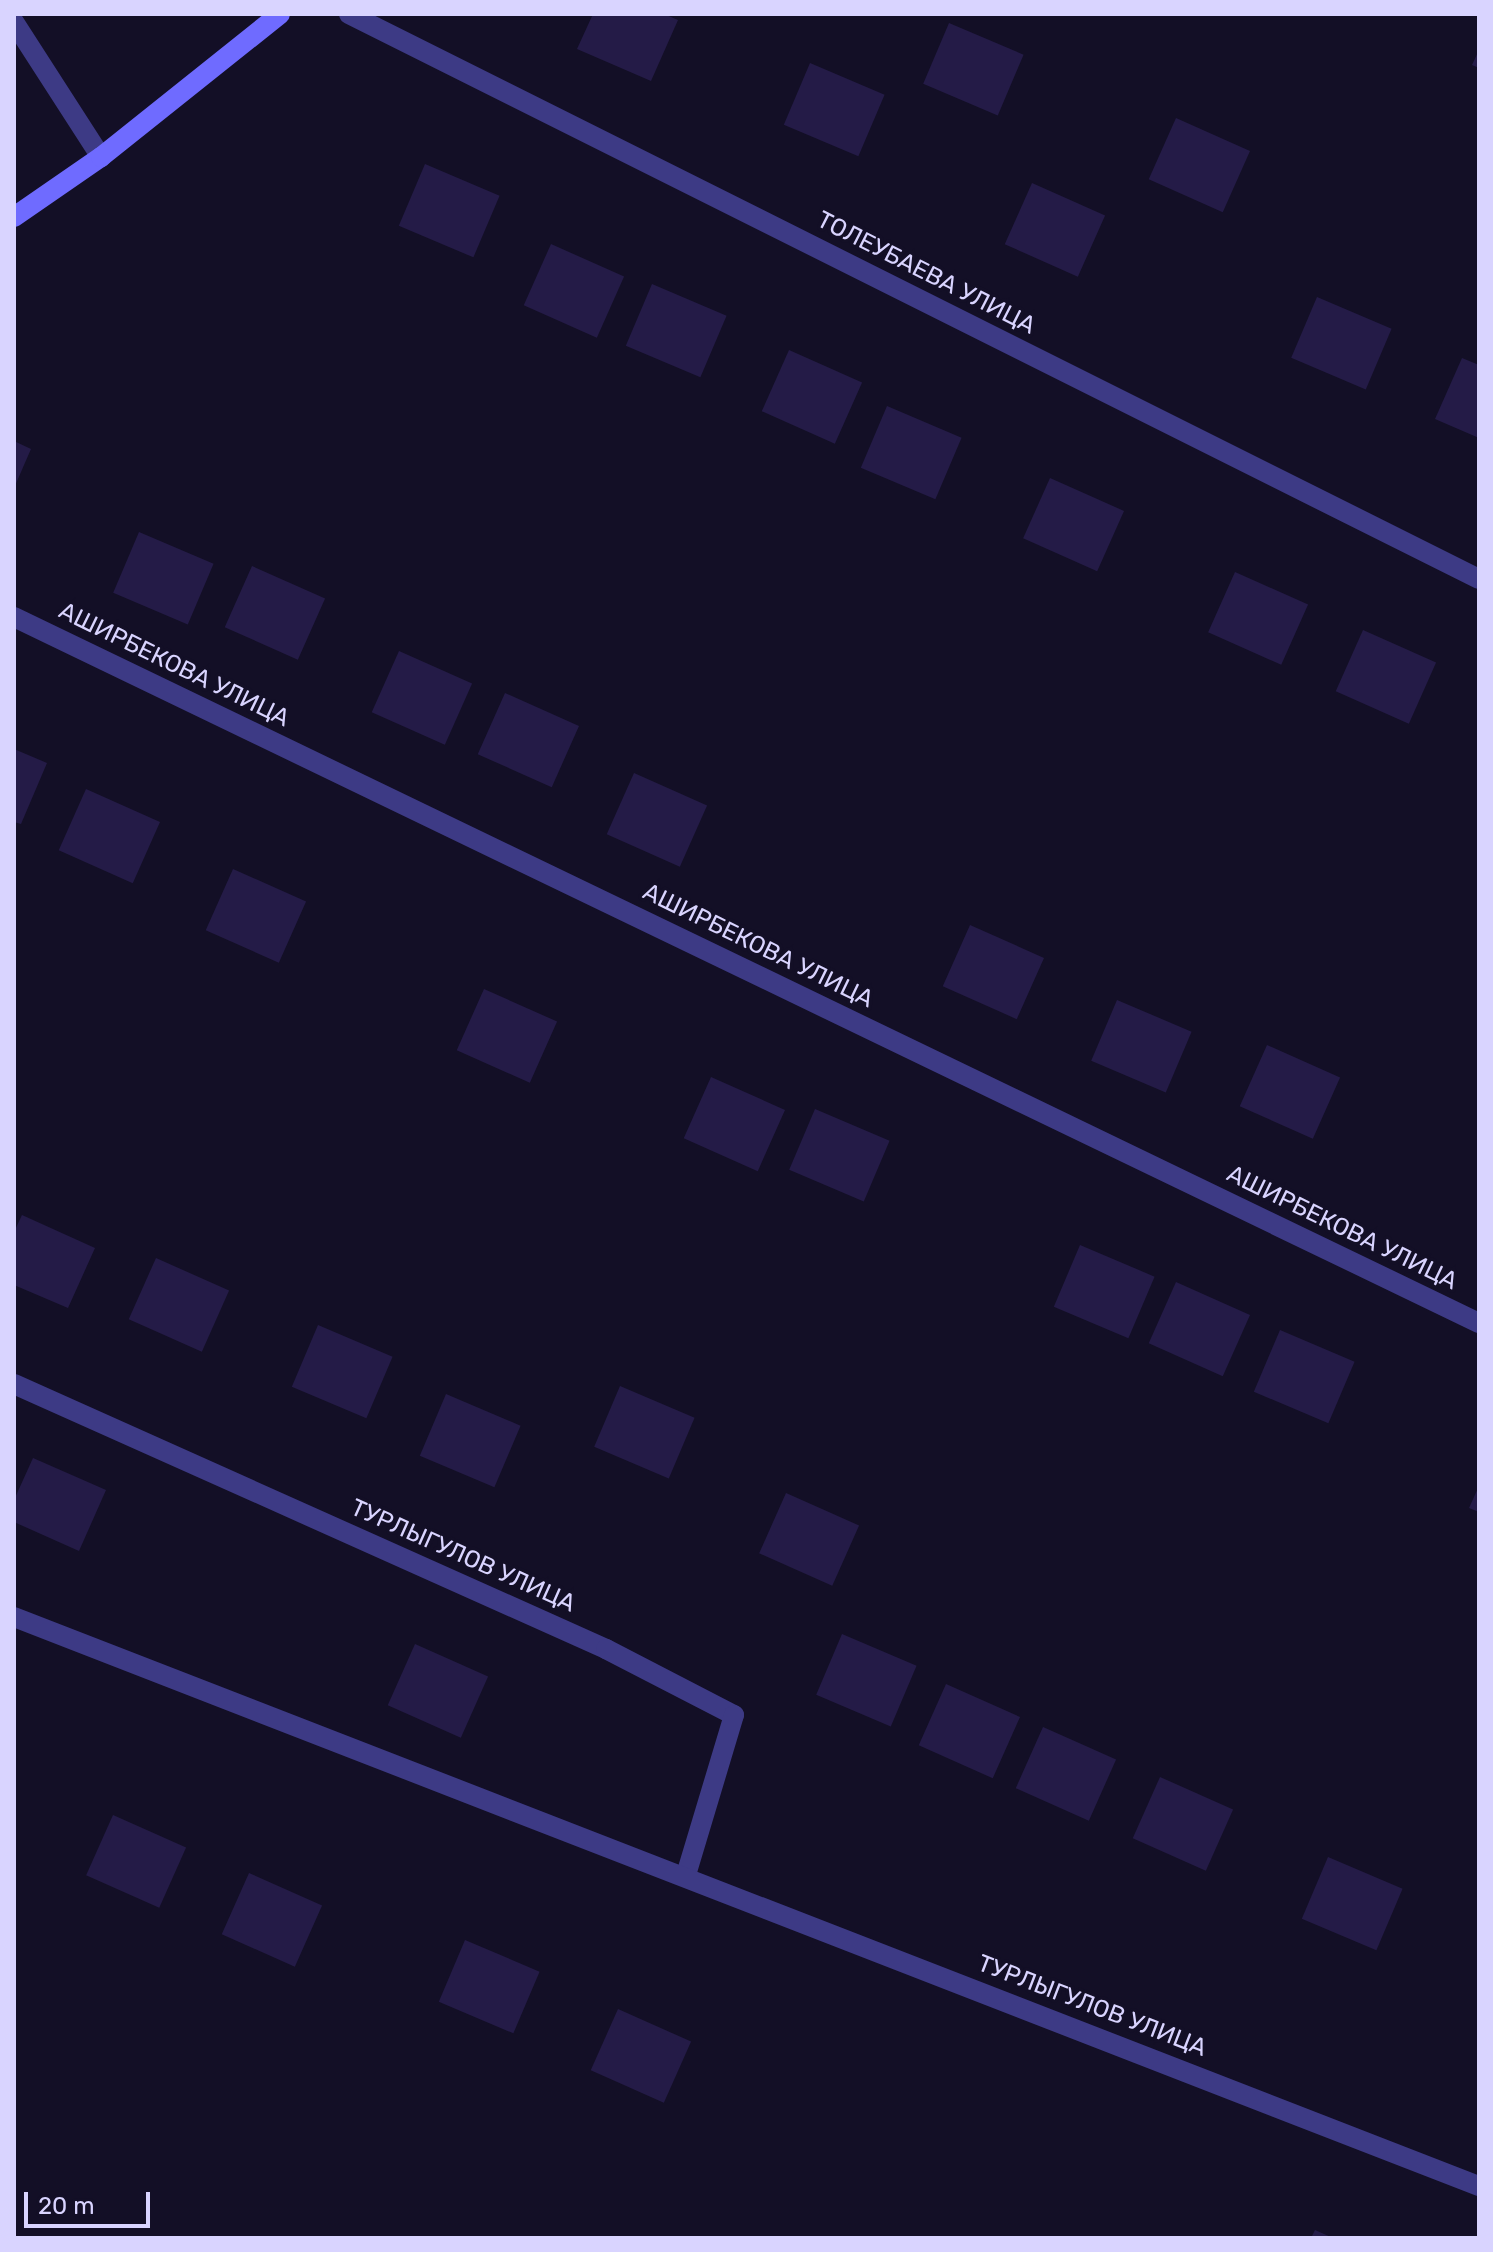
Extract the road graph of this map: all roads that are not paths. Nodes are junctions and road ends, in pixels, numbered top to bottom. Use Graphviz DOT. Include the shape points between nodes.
graph roads {
  1 [pos="280,14"];
  2 [pos="349,14"];
  3 [pos="14,22"];
  4 [pos="101,157"];
  5 [pos="14,217"];
  6 [pos="1479,579"];
  7 [pos="14,617"];
  8 [pos="1479,1323"];
  9 [pos="14,1384"];
  10 [pos="14,1617"];
  11 [pos="686,1875"];
  12 [pos="1479,2186"];
  1 -- 4 [label="street"];
  2 -- 6 [label="street, ТОЛЕУБАЕВА УЛИЦА"];
  3 -- 4 [label="street"];
  4 -- 5 [label="street"];
  7 -- 8 [label="street, АШИРБЕКОВА УЛИЦА"];
  9 -- 11 [label="street, ТУРЛЫГУЛОВ УЛИЦА" via="606,1649 734,1715"];
  10 -- 11 [label="street, ТУРЛЫГУЛОВ УЛИЦА"];
  11 -- 12 [label="street, ТУРЛЫГУЛОВ УЛИЦА"];
}
